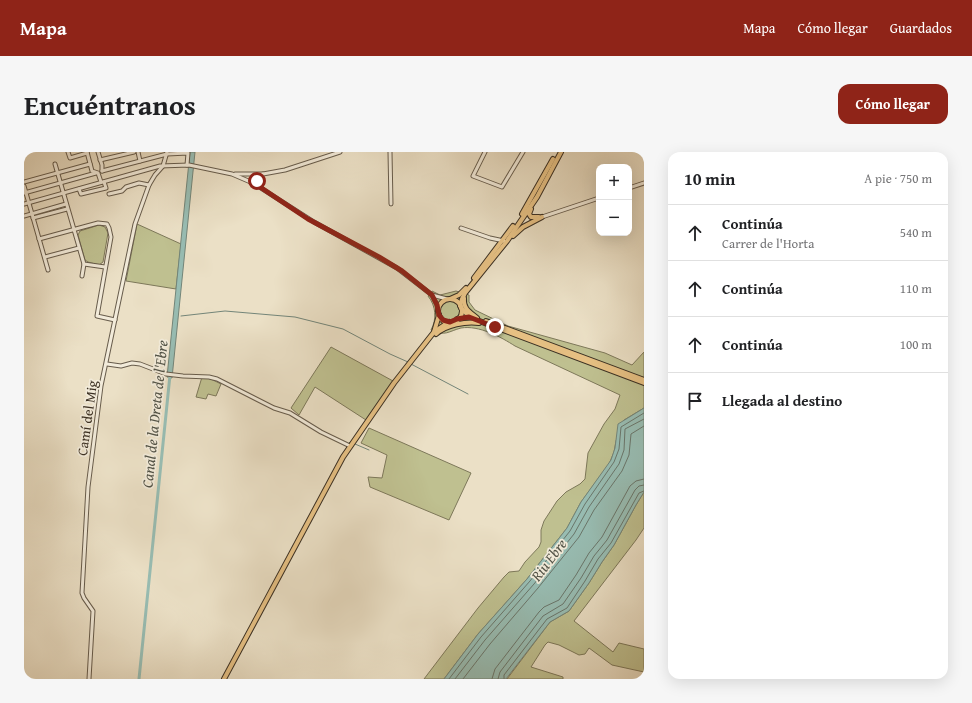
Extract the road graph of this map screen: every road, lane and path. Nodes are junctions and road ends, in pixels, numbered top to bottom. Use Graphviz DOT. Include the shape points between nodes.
graph roads {
  1 [pos="68,152"];
  2 [pos="98,152"];
  3 [pos="134,152"];
  4 [pos="138,152"];
  5 [pos="340,152"];
  6 [pos="390,152"];
  7 [pos="485,152"];
  8 [pos="523,152"];
  9 [pos="558,152"];
  10 [pos="561,152"];
  11 [pos="87,153"];
  12 [pos="167,153"];
  13 [pos="100,160"];
  14 [pos="140,161"];
  15 [pos="55,164"];
  16 [pos="90,164"];
  17 [pos="188,165"];
  18 [pos="163,166"];
  19 [pos="102,171"];
  20 [pos="57,173"];
  21 [pos="97,173"];
  22 [pos="232,174"];
  23 [pos="263,174"];
  24 [pos="256,175"];
  25 [pos="260,179"];
  26 [pos="24,182"];
  27 [pos="102,182"];
  28 [pos="60,183"];
  29 [pos="253,183"];
  30 [pos="644,183"];
  31 [pos="149,185"];
  32 [pos="24,186"];
  33 [pos="632,187"];
  34 [pos="260,188"];
  35 [pos="79,189"];
  36 [pos="25,193"];
  37 [pos="63,193"];
  38 [pos="109,194"];
  39 [pos="537,197"];
  40 [pos="596,199"];
  41 [pos="29,203"];
  42 [pos="24,204"];
  43 [pos="66,204"];
  44 [pos="391,204"];
  45 [pos="67,209"];
  46 [pos="32,214"];
  47 [pos="24,216"];
  48 [pos="542,217"];
  49 [pos="33,218"];
  50 [pos="462,228"];
  51 [pos="74,229"];
  52 [pos="39,239"];
  53 [pos="505,241"];
  54 [pos="79,248"];
  55 [pos="44,257"];
  56 [pos="84,264"];
  57 [pos="105,268"];
  58 [pos="48,270"];
  59 [pos="82,276"];
  60 [pos="470,286"];
  61 [pos="432,295"];
  62 [pos="448,299"];
  63 [pos="461,307"];
  64 [pos="438,312"];
  65 [pos="477,318"];
  66 [pos="457,319"];
  67 [pos="115,320"];
  68 [pos="449,322"];
  69 [pos="495,327"];
  70 [pos="434,332"];
  71 [pos="420,349"];
  72 [pos="107,364"];
  73 [pos="601,366"];
  74 [pos="644,380"];
  75 [pos="644,383"];
  76 [pos="350,446"];
  77 [pos="89,679"];
  78 [pos="224,679"];
  1 -- 11 [label="street" via="70,158"];
  2 -- 13 [label="street"];
  3 -- 13 [label="street"];
  4 -- 14 [label="street"];
  5 -- 23 [label="street" via="285,170"];
  6 -- 44 [label="street"];
  7 -- 8 [label="street" via="473,176 502,187"];
  9 -- 53 [label="main road"];
  10 -- 39 [label="main road"];
  11 -- 16 [label="street"];
  12 -- 14 [label="street"];
  12 -- 17 [label="street" via="188,153"];
  12 -- 18 [label="street, Camí del Mig"];
  13 -- 19 [label="street"];
  14 -- 19 [label="street"];
  15 -- 20 [label="street"];
  16 -- 20 [label="street"];
  16 -- 21 [label="street" via="92,171"];
  17 -- 18 [label="street"];
  17 -- 22 [label="street"];
  18 -- 27 [label="street"];
  18 -- 31 [label="street, Camí del Mig"];
  19 -- 21 [label="street"];
  20 -- 26 [label="street"];
  20 -- 28 [label="street"];
  21 -- 27 [label="street"];
  21 -- 28 [label="street"];
  22 -- 24 [label="street"];
  22 -- 29 [label="street"];
  23 -- 24 [label="street"];
  23 -- 25 [label="street"];
  24 -- 29 [label="street"];
  25 -- 29 [label="street"];
  25 -- 34 [label="street"];
  27 -- 35 [label="street"];
  27 -- 35 [label="street" via="106,188 81,194"];
  28 -- 36 [label="street"];
  28 -- 37 [label="street"];
  29 -- 34 [label="street"];
  30 -- 33 [label="street"];
  31 -- 38 [label="street" via="139,182 122,191"];
  31 -- 67 [label="street, Camí del Mig" via="136,224"];
  32 -- 36 [label="street"];
  34 -- 61 [label="street" via="308,219 389,263"];
  35 -- 37 [label="street"];
  36 -- 41 [label="street"];
  37 -- 41 [label="street"];
  37 -- 43 [label="street"];
  39 -- 48 [label="main road" via="529,214 533,218"];
  39 -- 53 [label="main road"];
  40 -- 48 [label="street"];
  41 -- 42 [label="street"];
  41 -- 46 [label="street"];
  43 -- 45 [label="street"];
  43 -- 46 [label="street"];
  45 -- 49 [label="street"];
  45 -- 51 [label="street"];
  46 -- 47 [label="street"];
  46 -- 49 [label="street"];
  48 -- 53 [label="main road"];
  49 -- 52 [label="street"];
  50 -- 53 [label="street"];
  51 -- 52 [label="street"];
  51 -- 54 [label="street"];
  51 -- 57 [label="street" via="98,223 107,224 111,238"];
  52 -- 55 [label="street"];
  53 -- 60 [label="main road"];
  53 -- 62 [label="main road" via="460,294"];
  54 -- 55 [label="street"];
  54 -- 56 [label="street"];
  55 -- 58 [label="street"];
  56 -- 57 [label="street"];
  56 -- 59 [label="street"];
  57 -- 67 [label="street" via="97,316"];
  60 -- 63 [label="main road" via="463,296"];
  60 -- 65 [label="main road" via="464,303 468,311"];
  61 -- 62 [label="street"];
  61 -- 64 [label="street"];
  62 -- 63 [label="main road" via="456,301"];
  62 -- 64 [label="main road" via="441,303"];
  63 -- 65 [label="main road" via="468,315"];
  63 -- 66 [label="main road" via="461,314"];
  64 -- 68 [label="main road" via="443,320"];
  64 -- 70 [label="main road"];
  65 -- 73 [label="main road"];
  66 -- 68 [label="main road"];
  66 -- 69 [label="main road" via="469,317"];
  67 -- 72 [label="street, Camí del Mig"];
  68 -- 70 [label="main road"];
  69 -- 71 [label="main road" via="474,322 445,328 437,332"];
  69 -- 73 [label="main road"];
  70 -- 71 [label="main road"];
  71 -- 76 [label="main road"];
  72 -- 76 [label="street" via="140,364 172,375 217,379 274,408 290,413"];
  72 -- 77 [label="street, Camí del Mig" via="99,400 84,535 82,592 93,611"];
  73 -- 74 [label="main road"];
  73 -- 75 [label="main road"];
  76 -- 78 [label="main road"];
}
